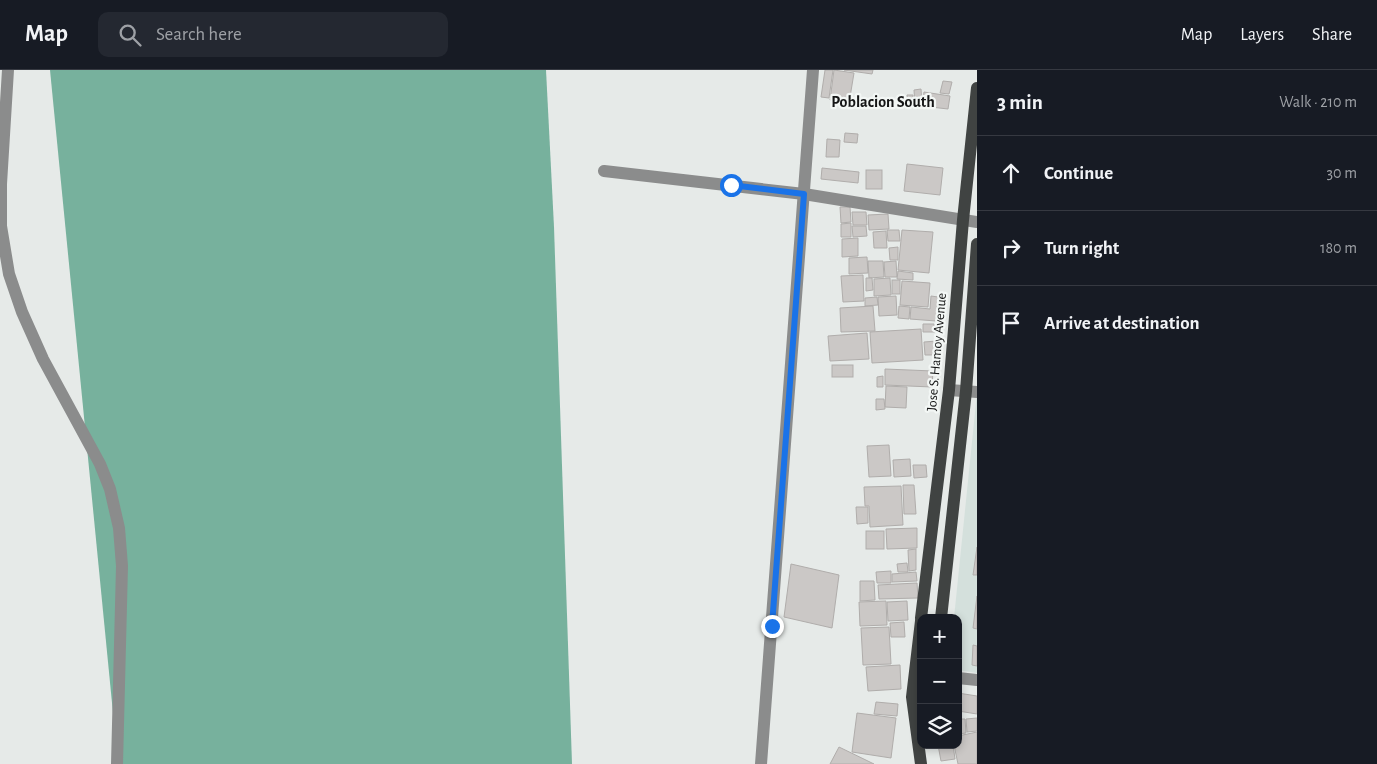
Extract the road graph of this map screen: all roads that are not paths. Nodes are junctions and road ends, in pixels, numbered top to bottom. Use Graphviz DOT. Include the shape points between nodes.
graph roads {
  1 [pos="8,70"];
  2 [pos="813,70"];
  3 [pos="977,88"];
  4 [pos="604,171"];
  5 [pos="804,194"];
  6 [pos="963,220"];
  7 [pos="977,222"];
  8 [pos="977,244"];
  9 [pos="949,390"];
  10 [pos="971,391"];
  11 [pos="922,614"];
  12 [pos="942,614"];
  13 [pos="917,654"];
  14 [pos="962,678"];
  15 [pos="977,680"];
  16 [pos="923,749"];
  17 [pos="921,762"];
  18 [pos="116,764"];
  19 [pos="761,764"];
  1 -- 18 [label="street" via="1,226 9,274 43,359 100,464 119,528 122,566"];
  2 -- 5 [label="street"];
  3 -- 6 [label="main road, Jose S. Hamoy Avenue"];
  4 -- 5 [label="street"];
  5 -- 6 [label="street"];
  5 -- 19 [label="street"];
  6 -- 7 [label="street"];
  6 -- 9 [label="main road, Jose S. Hamoy Avenue"];
  8 -- 10 [label="main road"];
  9 -- 10 [label="street"];
  9 -- 11 [label="main road, Jose S. Hamoy Avenue"];
  10 -- 12 [label="main road"];
  13 -- 17 [label="main road, Jose S. Hamoy Avenue" via="912,697"];
  14 -- 15 [label="street"];
  16 -- 17 [label="main road, Jose S. Hamoy Avenue"];
}
